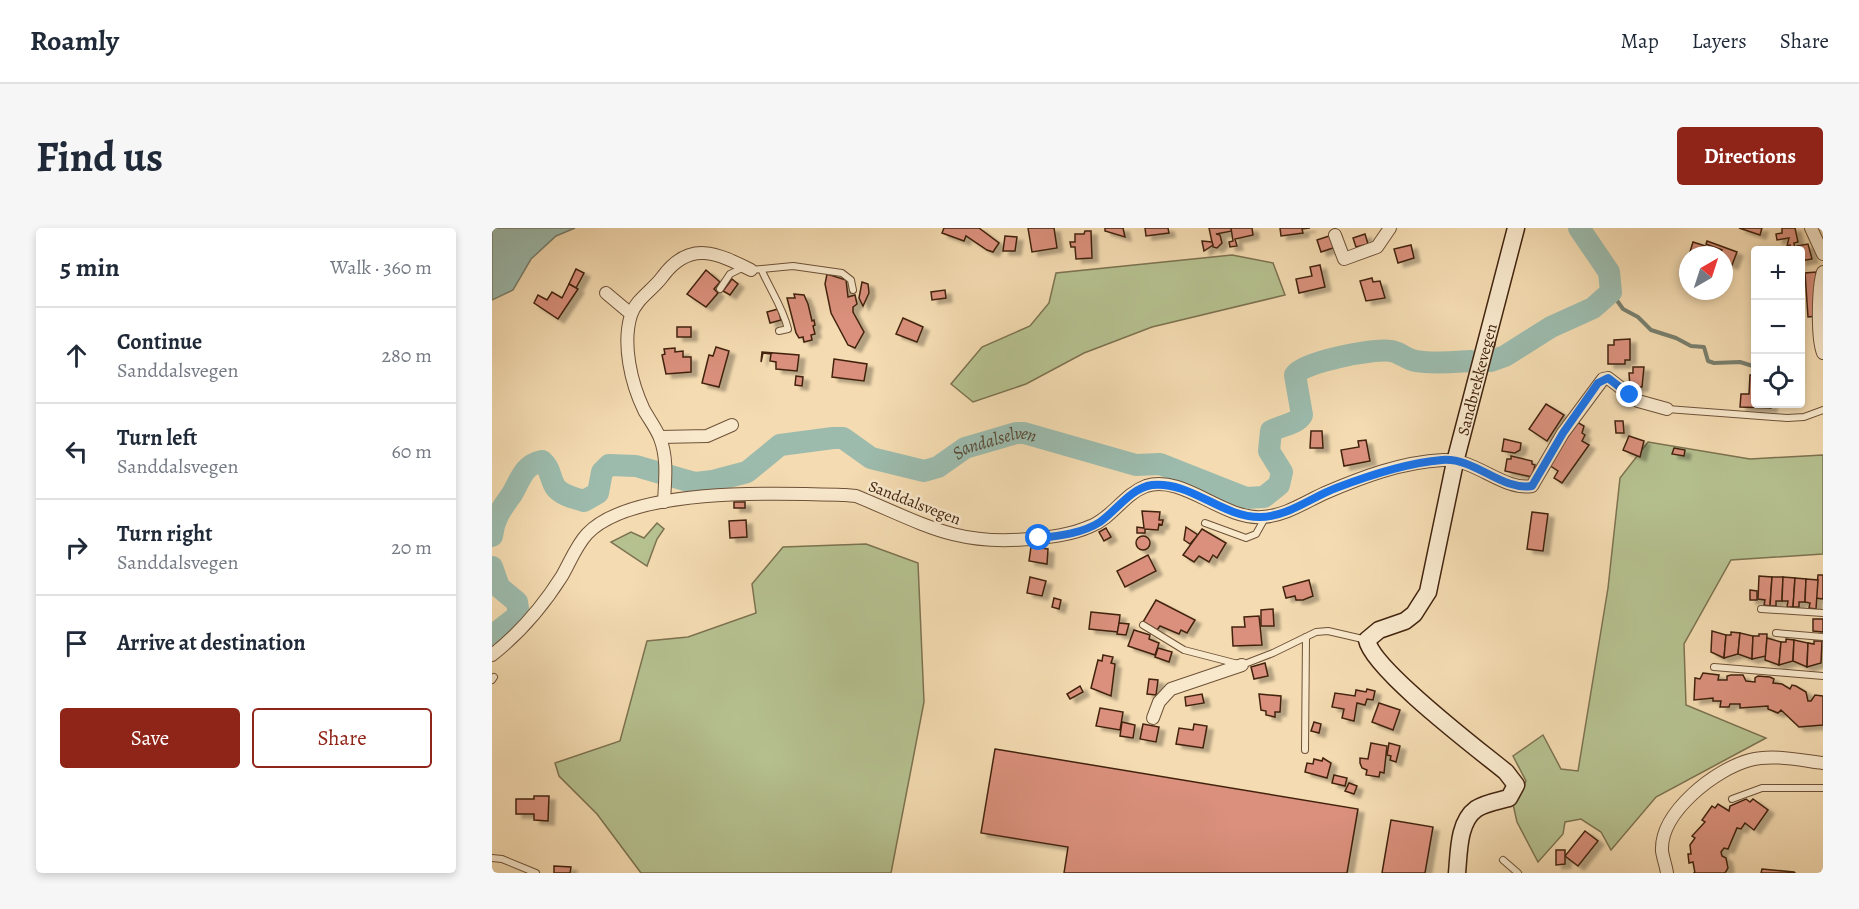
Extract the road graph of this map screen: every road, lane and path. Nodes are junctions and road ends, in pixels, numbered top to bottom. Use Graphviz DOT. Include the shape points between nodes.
graph roads {
  1 [pos="1390,228"];
  2 [pos="1516,228"];
  3 [pos="1811,228"];
  4 [pos="1335,235"];
  5 [pos="1823,254"];
  6 [pos="751,270"];
  7 [pos="1823,272"];
  8 [pos="720,289"];
  9 [pos="853,290"];
  10 [pos="606,294"];
  11 [pos="631,314"];
  12 [pos="779,331"];
  13 [pos="1823,353"];
  14 [pos="1667,409"];
  15 [pos="1823,410"];
  16 [pos="732,425"];
  17 [pos="660,438"];
  18 [pos="1455,462"];
  19 [pos="664,501"];
  20 [pos="1265,517"];
  21 [pos="1205,523"];
  22 [pos="1761,609"];
  23 [pos="1823,613"];
  24 [pos="1143,625"];
  25 [pos="1776,633"];
  26 [pos="1306,637"];
  27 [pos="1823,637"];
  28 [pos="1368,640"];
  29 [pos="492,655"];
  30 [pos="1242,665"];
  31 [pos="1714,668"];
  32 [pos="1823,676"];
  33 [pos="1153,718"];
  34 [pos="1305,750"];
  35 [pos="1823,763"];
  36 [pos="1823,788"];
  37 [pos="1732,799"];
  38 [pos="492,858"];
  39 [pos="1503,860"];
  40 [pos="536,873"];
  41 [pos="1457,873"];
  42 [pos="1518,873"];
  43 [pos="1667,873"];
  1 -- 4 [label="street" via="1377,247 1344,259"];
  2 -- 18 [label="street, Sandbrekkevegen"];
  3 -- 5 [label="street"];
  6 -- 8 [label="lane" via="730,274"];
  6 -- 9 [label="lane" via="793,266 842,273 851,280"];
  6 -- 11 [label="street" via="708,253 678,258"];
  6 -- 12 [label="lane" via="783,308 788,329"];
  7 -- 13 [label="street" via="1819,286 1819,331"];
  10 -- 11 [label="street"];
  11 -- 17 [label="street" via="628,337 632,379"];
  14 -- 15 [label="lane, Sanddalsvegen" via="1787,418"];
  14 -- 18 [label="street, Sanddalsvegen" via="1638,401 1608,378 1603,379 1563,433 1532,486 1515,486"];
  16 -- 17 [label="street" via="707,436"];
  17 -- 19 [label="street"];
  18 -- 20 [label="street, Sanddalsvegen" via="1445,459 1407,464"];
  18 -- 28 [label="street, Sandbrekkevegen" via="1428,592 1405,621 1379,630"];
  19 -- 20 [label="street, Sanddalsvegen" via="760,492 845,495 862,498 930,528 982,541 1072,533 1094,525 1135,492 1153,485 1177,487 1244,516"];
  19 -- 29 [label="street, Sanddalsvegen" via="601,523 588,533 545,601"];
  20 -- 21 [label="lane, Sanddalsvegen" via="1256,534 1246,538"];
  22 -- 23 [label="lane"];
  24 -- 30 [label="lane" via="1185,650"];
  25 -- 27 [label="lane"];
  26 -- 28 [label="lane" via="1328,631"];
  26 -- 30 [label="lane"];
  26 -- 34 [label="lane"];
  28 -- 41 [label="street" via="1375,658 1398,681 1506,772 1516,785 1509,798 1470,814 1460,841"];
  30 -- 33 [label="street" via="1171,688"];
  31 -- 32 [label="lane"];
  35 -- 43 [label="street" via="1761,758 1732,766 1714,777 1678,808 1668,825 1662,849"];
  36 -- 37 [label="lane" via="1762,788"];
  38 -- 40 [label="lane"];
  39 -- 42 [label="lane"];
}
